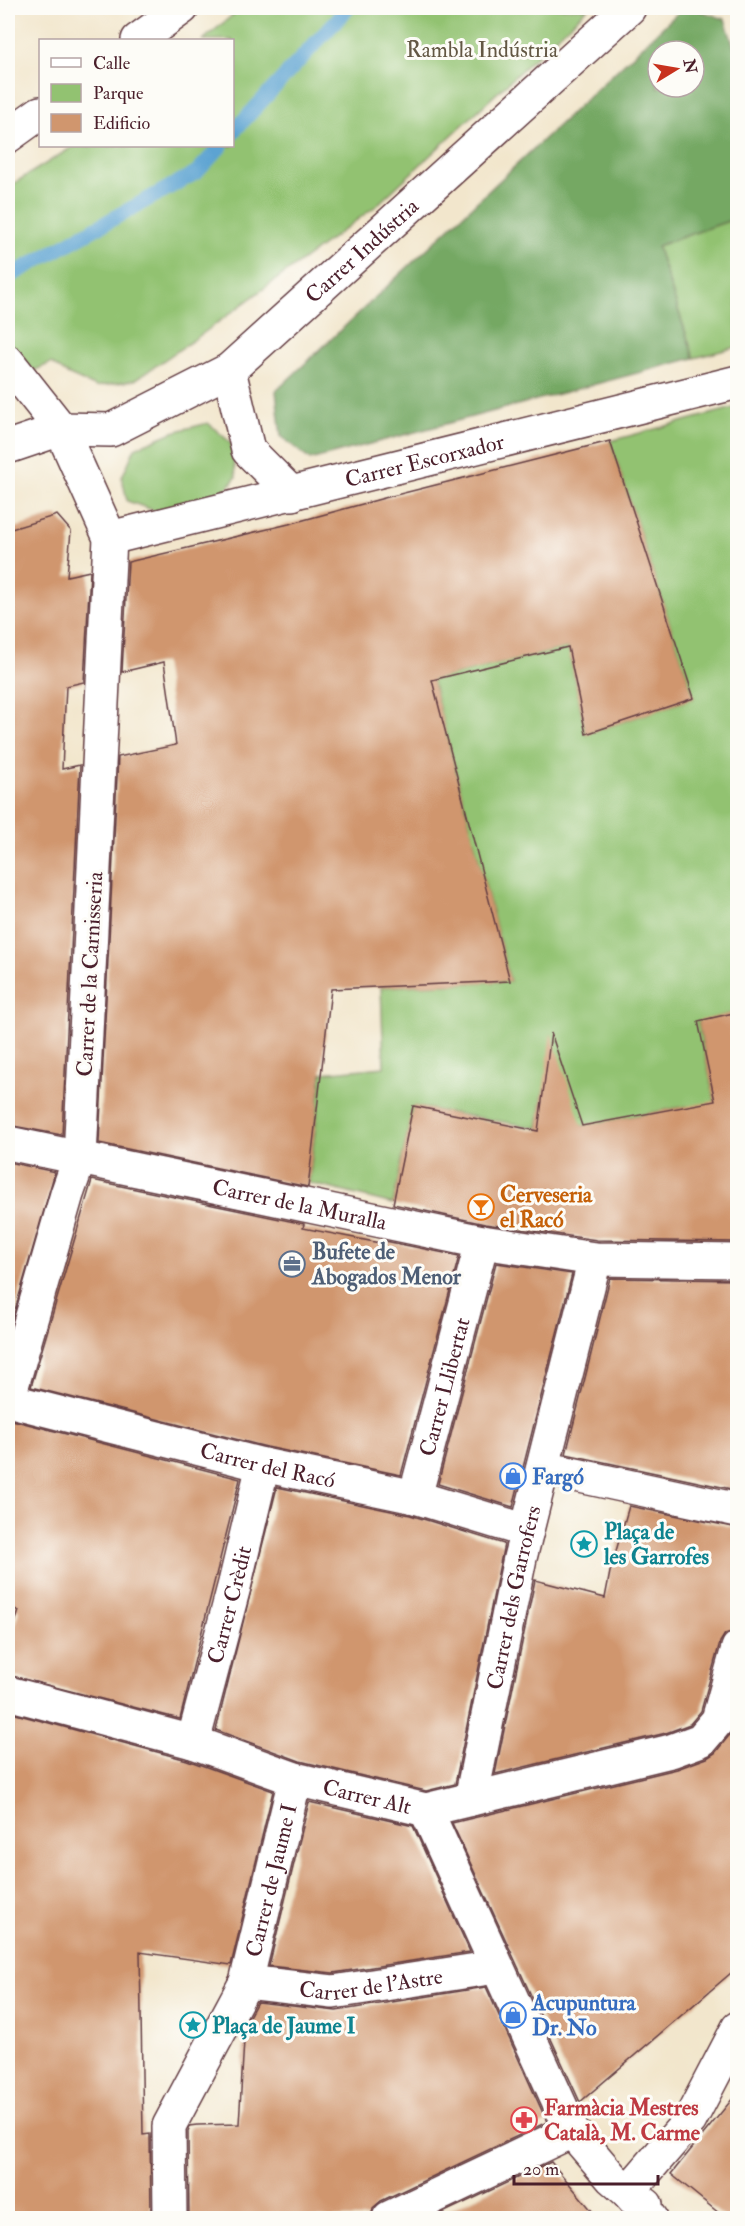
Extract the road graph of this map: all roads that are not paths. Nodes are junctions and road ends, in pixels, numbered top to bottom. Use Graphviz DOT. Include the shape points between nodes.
graph roads {
  1 [pos="182,8"];
  2 [pos="629,8"];
  3 [pos="139,39"];
  4 [pos="39,114"];
  5 [pos="8,136"];
  6 [pos="8,363"];
  7 [pos="229,370"];
  8 [pos="738,382"];
  9 [pos="62,429"];
  10 [pos="8,447"];
  11 [pos="292,494"];
  12 [pos="110,538"];
  13 [pos="8,1143"];
  14 [pos="80,1157"];
  15 [pos="483,1242"];
  16 [pos="596,1259"];
  17 [pos="738,1261"];
  18 [pos="8,1400"];
  19 [pos="263,1465"];
  20 [pos="543,1468"];
  21 [pos="415,1497"];
  22 [pos="738,1510"];
  23 [pos="527,1531"];
  24 [pos="738,1648"];
  25 [pos="8,1692"];
  26 [pos="193,1742"];
  27 [pos="296,1779"];
  28 [pos="471,1799"];
  29 [pos="426,1810"];
  30 [pos="496,1967"];
  31 [pos="246,1982"];
  32 [pos="738,2028"];
  33 [pos="573,2131"];
  34 [pos="628,2192"];
  35 [pos="170,2218"];
  36 [pos="389,2218"];
  37 [pos="651,2218"];
  38 [pos="664,2218"];
  1 -- 3 [label="street"];
  2 -- 7 [label="street, Carrer Indústria"];
  4 -- 5 [label="street"];
  6 -- 9 [label="street"];
  7 -- 9 [label="street, Carrer Indústria" via="111,430"];
  7 -- 11 [label="street" via="248,450"];
  8 -- 11 [label="street, Carrer Escorxador"];
  9 -- 10 [label="street, Carrer Indústria"];
  9 -- 12 [label="street"];
  11 -- 12 [label="street, Carrer Escorxador"];
  12 -- 14 [label="street, Carrer de la Carnisseria"];
  13 -- 14 [label="street, Carrer de la Muralla"];
  14 -- 15 [label="street, Carrer de la Muralla"];
  14 -- 18 [label="street, Carrer de la Carnisseria"];
  15 -- 16 [label="street, Carrer de la Muralla"];
  15 -- 21 [label="street, Carrer Llibertat"];
  16 -- 17 [label="street, Carrer de la Muralla"];
  16 -- 20 [label="street, Carrer dels Garrofers"];
  18 -- 19 [label="street, Carrer del Racó"];
  19 -- 21 [label="street, Carrer del Racó"];
  19 -- 26 [label="street, Carrer Crèdit"];
  20 -- 22 [label="street"];
  20 -- 23 [label="street, Carrer dels Garrofers"];
  21 -- 23 [label="street, Carrer del Racó"];
  23 -- 28 [label="street, Carrer dels Garrofers"];
  24 -- 28 [label="street, Carrer Alt" via="718,1720 701,1740 671,1751"];
  25 -- 26 [label="street, Carrer Alt"];
  26 -- 27 [label="street, Carrer Alt"];
  27 -- 29 [label="street, Carrer Alt"];
  27 -- 31 [label="street, Carrer de Jaume I"];
  28 -- 29 [label="street, Carrer Alt"];
  29 -- 30 [label="street"];
  30 -- 31 [label="street, Carrer de l'Astre" via="333,1992"];
  30 -- 33 [label="street"];
  31 -- 35 [label="street" via="169,2126"];
  32 -- 34 [label="street" via="690,2120"];
  33 -- 34 [label="street"];
  33 -- 36 [label="street"];
  34 -- 37 [label="street"];
  34 -- 38 [label="street"];
}
